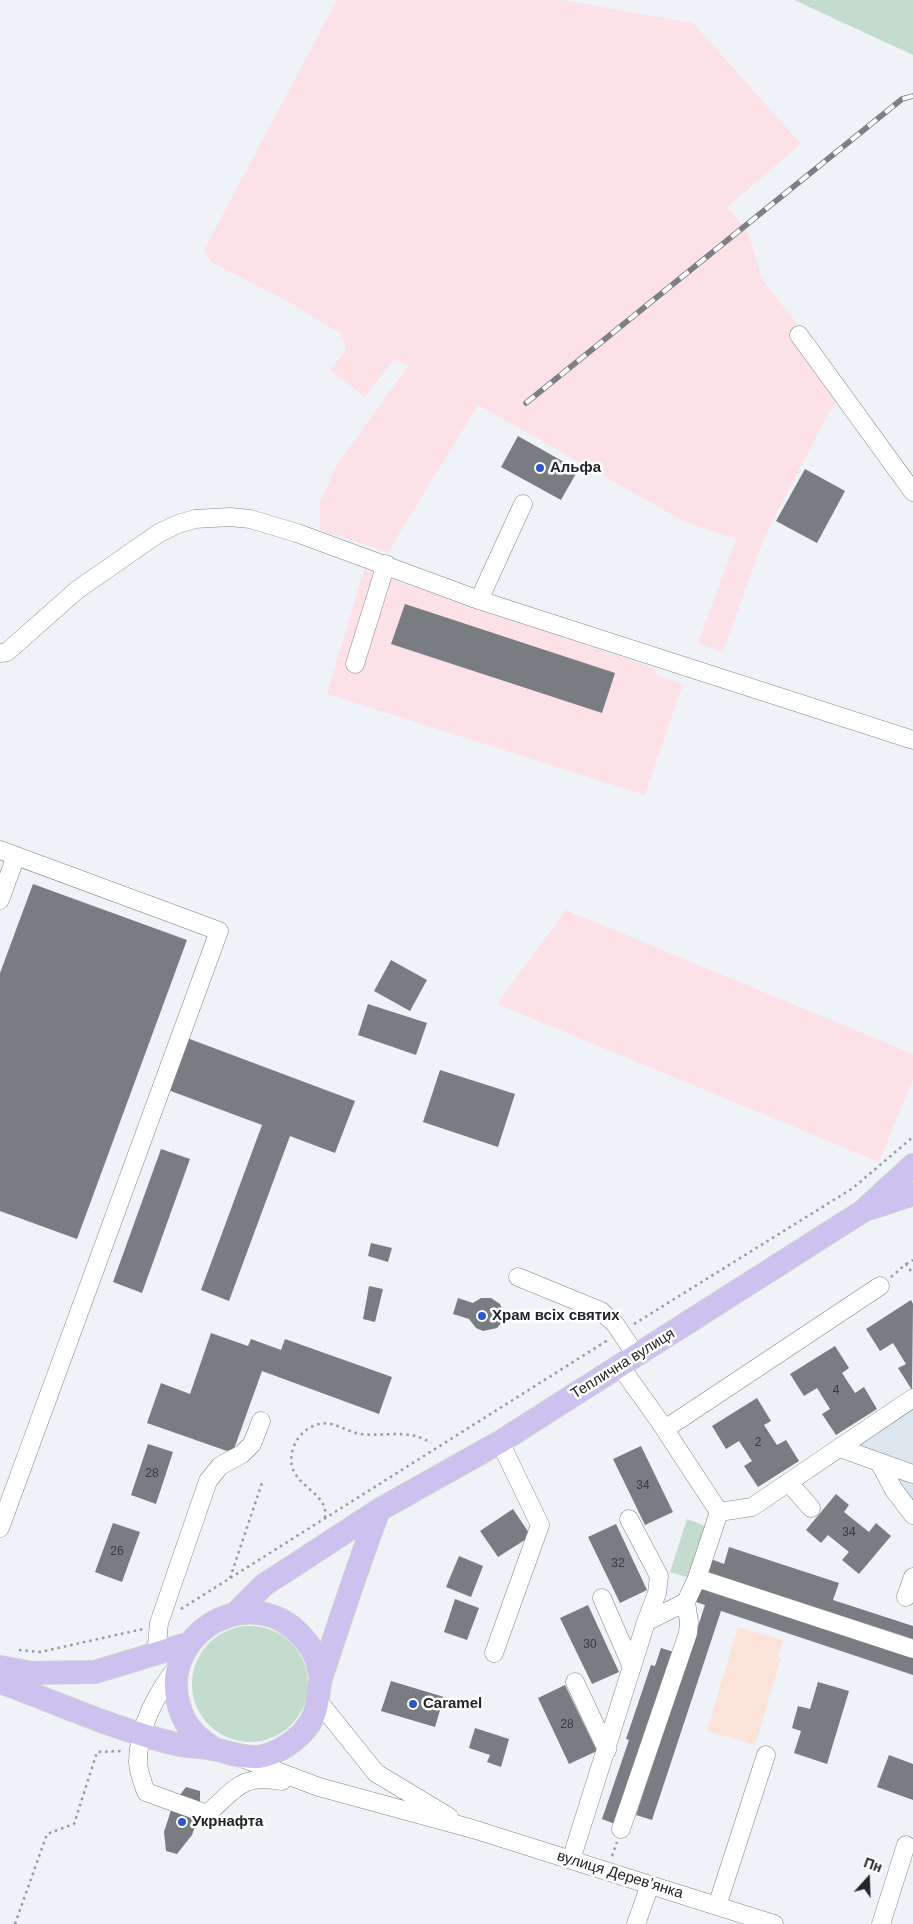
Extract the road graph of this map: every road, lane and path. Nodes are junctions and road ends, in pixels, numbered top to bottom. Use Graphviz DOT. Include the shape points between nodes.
graph roads {
  1 [pos="799,335"];
  2 [pos="913,492"];
  3 [pos="523,504"];
  4 [pos="386,564"];
  5 [pos="479,600"];
  6 [pos="0,654"];
  7 [pos="355,664"];
  8 [pos="913,740"];
  9 [pos="8,853"];
  10 [pos="0,900"];
  11 [pos="913,1137"];
  12 [pos="913,1165"];
  13 [pos="913,1194"];
  14 [pos="863,1211"];
  15 [pos="913,1260"];
  16 [pos="906,1264"];
  17 [pos="913,1274"];
  18 [pos="518,1277"];
  19 [pos="880,1286"];
  20 [pos="621,1332"];
  21 [pos="628,1360"];
  22 [pos="913,1398"];
  23 [pos="261,1421"];
  24 [pos="665,1429"];
  25 [pos="500,1442"];
  26 [pos="431,1443"];
  27 [pos="840,1448"];
  28 [pos="879,1462"];
  29 [pos="913,1474"];
  30 [pos="263,1480"];
  31 [pos="788,1483"];
  32 [pos="811,1508"];
  33 [pos="379,1510"];
  34 [pos="719,1512"];
  35 [pos="913,1515"];
  36 [pos="324,1519"];
  37 [pos="629,1519"];
  38 [pos="0,1528"];
  39 [pos="913,1577"];
  40 [pos="230,1578"];
  41 [pos="698,1578"];
  42 [pos="906,1596"];
  43 [pos="602,1598"];
  44 [pos="686,1602"];
  45 [pos="236,1613"];
  46 [pos="646,1622"];
  47 [pos="159,1623"];
  48 [pos="187,1644"];
  49 [pos="913,1649"];
  50 [pos="494,1653"];
  51 [pos="156,1655"];
  52 [pos="6,1658"];
  53 [pos="178,1666"];
  54 [pos="632,1668"];
  55 [pos="321,1678"];
  56 [pos="0,1682"];
  57 [pos="575,1682"];
  58 [pos="319,1702"];
  59 [pos="143,1735"];
  60 [pos="214,1749"];
  61 [pos="607,1750"];
  62 [pos="766,1755"];
  63 [pos="237,1756"];
  64 [pos="138,1763"];
  65 [pos="319,1787"];
  66 [pos="466,1827"];
  67 [pos="621,1829"];
  68 [pos="906,1845"];
  69 [pos="571,1860"];
  70 [pos="607,1871"];
  71 [pos="650,1885"];
  72 [pos="717,1906"];
  73 [pos="15,1924"];
  74 [pos="636,1924"];
  75 [pos="774,1924"];
  76 [pos="881,1924"];
  1 -- 2 [label="street"];
  3 -- 5 [label="street"];
  4 -- 5 [label="street"];
  4 -- 6 [label="street" via="250,519 195,519 151,538 77,590 7,652"];
  4 -- 7 [label="street"];
  5 -- 8 [label="street"];
  9 -- 10 [label="street"];
  9 -- 38 [label="street" via="219,932"];
  11 -- 20 [label="path" via="853,1188"];
  12 -- 14 [label="main road, Теплична вулиця"];
  13 -- 14 [label="main road, Теплична вулиця"];
  14 -- 21 [label="main road, Теплична вулиця"];
  15 -- 16 [label="path"];
  16 -- 17 [label="path"];
  16 -- 19 [label="path"];
  18 -- 20 [label="street" via="596,1308"];
  19 -- 24 [label="street"];
  20 -- 21 [label="street"];
  20 -- 36 [label="path"];
  21 -- 24 [label="street"];
  21 -- 25 [label="main road, Теплична вулиця"];
  22 -- 27 [label="street"];
  23 -- 47 [label="street" via="252,1444 242,1454 220,1466 208,1481"];
  24 -- 34 [label="street"];
  25 -- 33 [label="main road, Теплична вулиця"];
  25 -- 50 [label="street" via="540,1525"];
  26 -- 36 [label="path" via="407,1434 360,1434 330,1423 312,1426 294,1445 292,1463 298,1479 323,1503"];
  27 -- 28 [label="street"];
  27 -- 31 [label="street"];
  28 -- 29 [label="street"];
  28 -- 35 [label="street"];
  30 -- 40 [label="path"];
  31 -- 32 [label="street"];
  31 -- 34 [label="street" via="752,1507"];
  33 -- 45 [label="main road, Теплична вулиця" via="264,1585"];
  33 -- 55 [label="main road"];
  34 -- 41 [label="street"];
  36 -- 40 [label="path"];
  37 -- 46 [label="street" via="659,1576 657,1593"];
  39 -- 42 [label="street"];
  40 -- 47 [label="path"];
  41 -- 44 [label="street"];
  41 -- 49 [label="street"];
  43 -- 54 [label="street"];
  44 -- 46 [label="street"];
  44 -- 67 [label="street" via="688,1633"];
  45 -- 48 [label="main road" via="219,1618 201,1629"];
  45 -- 55 [label="main road" via="260,1613 283,1620 302,1635 315,1655"];
  46 -- 54 [label="street"];
  47 -- 51 [label="street"];
  47 -- 52 [label="path" via="137,1631"];
  48 -- 51 [label="main road"];
  48 -- 53 [label="main road"];
  51 -- 52 [label="main road" via="95,1672 32,1673"];
  53 -- 59 [label="street" via="150,1710"];
  53 -- 60 [label="main road" via="175,1690 182,1714 195,1734"];
  54 -- 61 [label="street"];
  55 -- 58 [label="main road"];
  56 -- 59 [label="main road"];
  57 -- 61 [label="street"];
  58 -- 63 [label="main road" via="311,1722 291,1743 258,1756"];
  58 -- 66 [label="street" via="376,1773"];
  59 -- 60 [label="main road"];
  59 -- 64 [label="street"];
  60 -- 63 [label="main road"];
  61 -- 69 [label="street"];
  62 -- 72 [label="street"];
  63 -- 65 [label="street"];
  64 -- 65 [label="street" via="146,1792 207,1814 244,1782 260,1778"];
  64 -- 73 [label="path" via="124,1751 97,1752 74,1824 47,1834"];
  65 -- 66 [label="street"];
  66 -- 69 [label="street, вулиця Деревʼянка"];
  67 -- 70 [label="path"];
  68 -- 76 [label="street"];
  69 -- 70 [label="street, вулиця Деревʼянка"];
  70 -- 71 [label="street, вулиця Деревʼянка"];
  71 -- 72 [label="street, вулиця Деревʼянка"];
  71 -- 74 [label="street"];
  72 -- 75 [label="street, вулиця Деревʼянка"];
}
